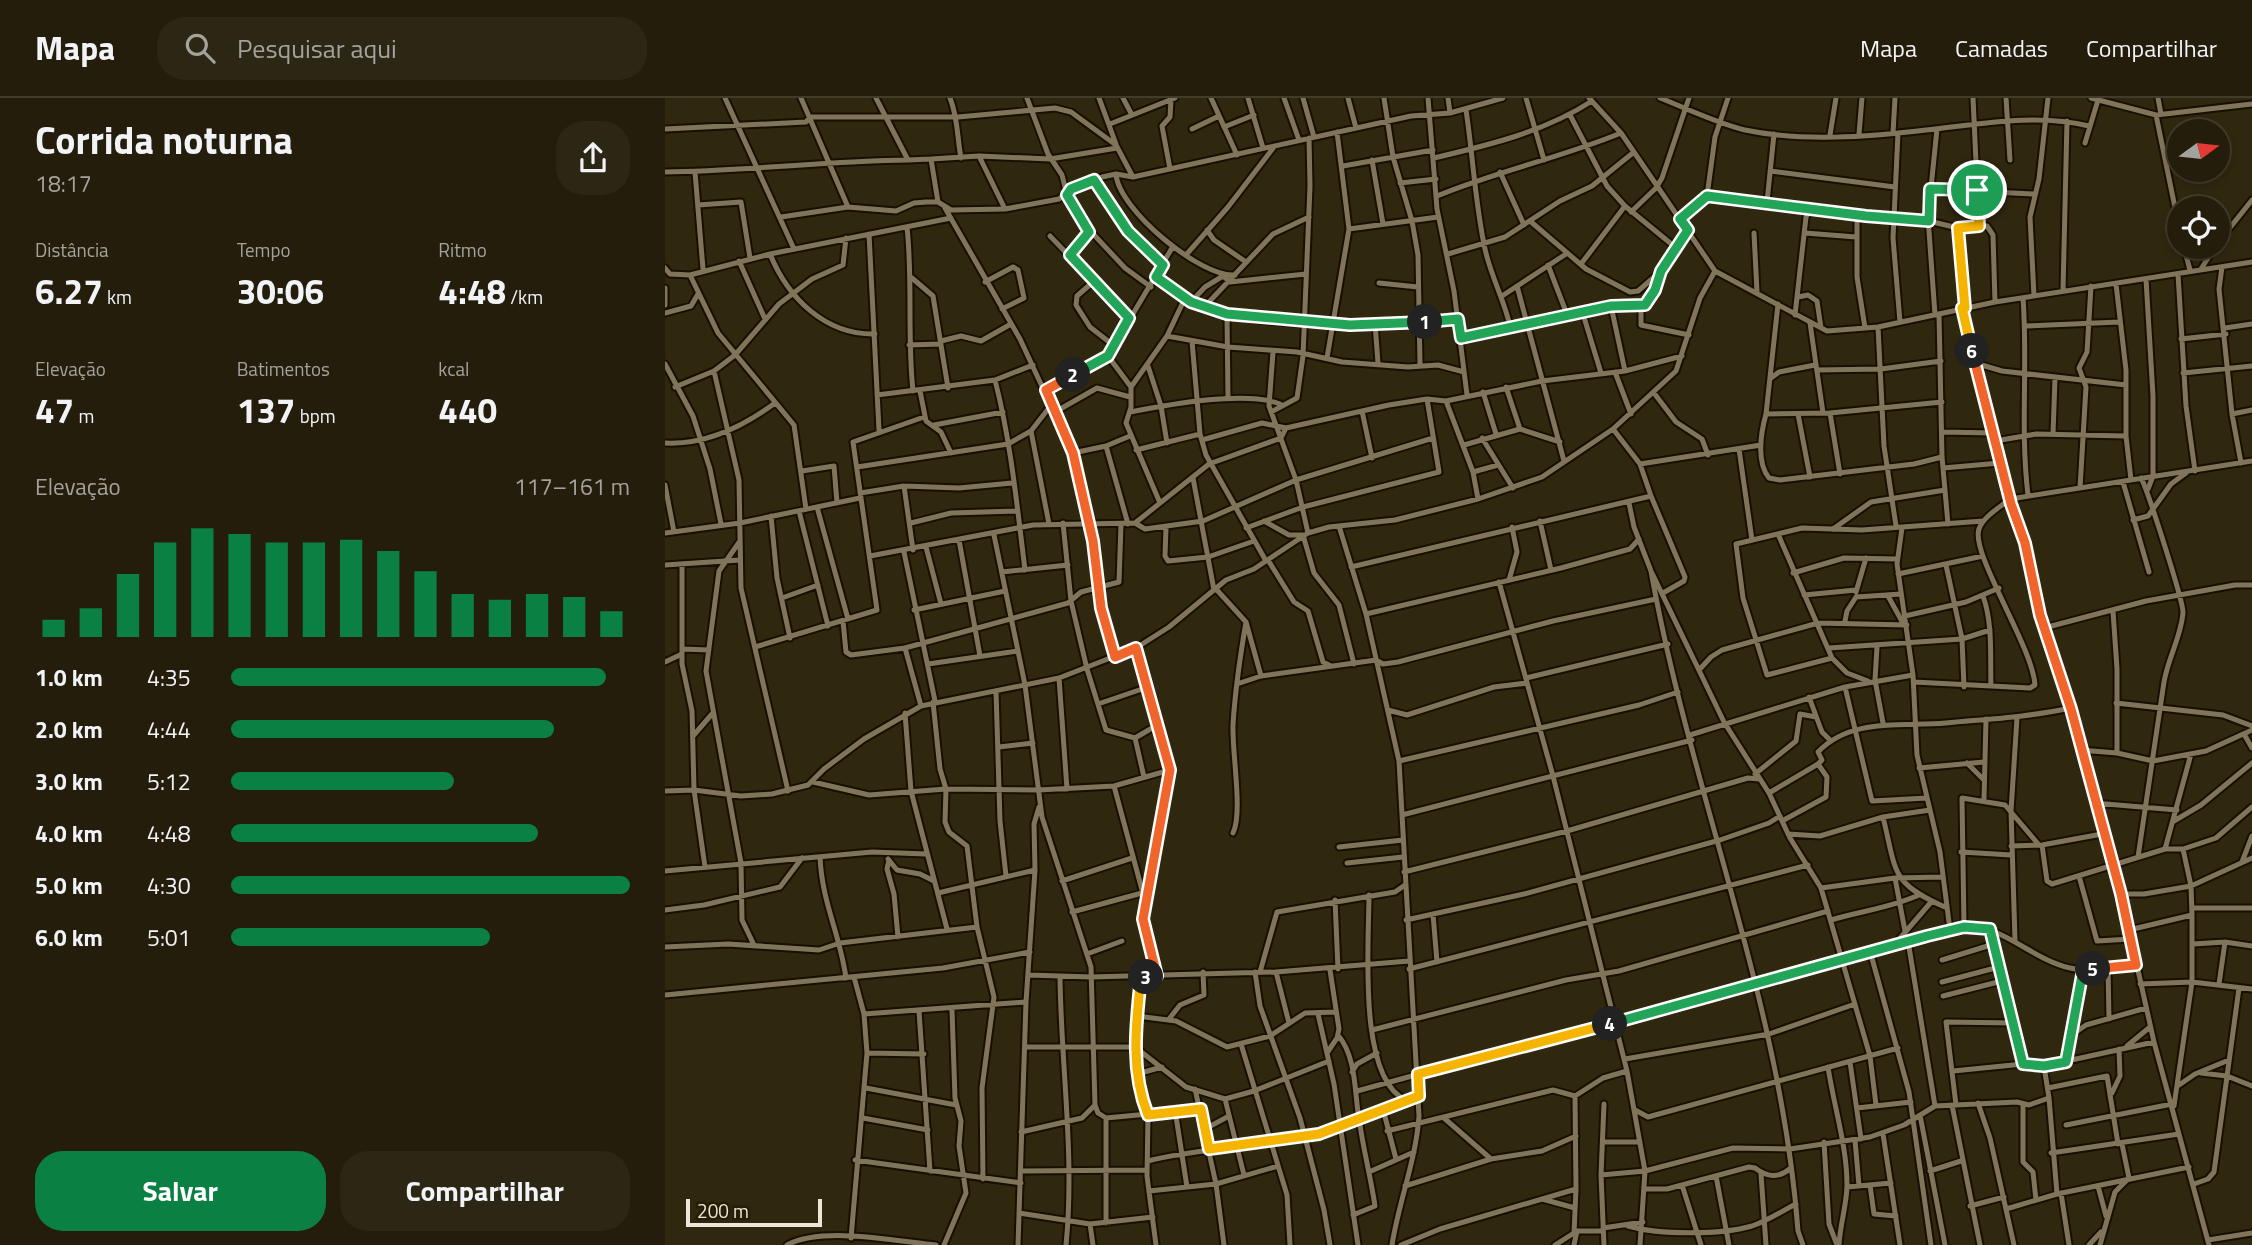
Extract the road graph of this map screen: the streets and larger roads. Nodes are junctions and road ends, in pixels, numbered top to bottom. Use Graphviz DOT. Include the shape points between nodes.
graph roads {
  1 [pos="725,98"];
  2 [pos="801,98"];
  3 [pos="876,98"];
  4 [pos="950,98"];
  5 [pos="1027,98"];
  6 [pos="1099,98"];
  7 [pos="1123,98"];
  8 [pos="1149,98"];
  9 [pos="1211,98"];
  10 [pos="1248,98"];
  11 [pos="1284,98"];
  12 [pos="1303,98"];
  13 [pos="1348,98"];
  14 [pos="1384,98"];
  15 [pos="1428,98"];
  16 [pos="1448,98"];
  17 [pos="1474,98"];
  18 [pos="1503,98"];
  19 [pos="1526,98"];
  20 [pos="1660,98"];
  21 [pos="1689,98"];
  22 [pos="1728,98"];
  23 [pos="1836,98"];
  24 [pos="1862,98"];
  25 [pos="1895,98"];
  26 [pos="1973,98"];
  27 [pos="2006,98"];
  28 [pos="2048,98"];
  29 [pos="2158,98"];
  30 [pos="1173,99"];
  31 [pos="1591,99"];
  32 [pos="2098,99"];
  33 [pos="2252,104"];
  34 [pos="1152,106"];
  35 [pos="1686,106"];
  36 [pos="1475,107"];
  37 [pos="1031,109"];
  38 [pos="1466,110"];
  39 [pos="1450,113"];
  40 [pos="1132,115"];
  41 [pos="1254,115"];
  42 [pos="1429,115"];
  43 [pos="1570,115"];
  44 [pos="2158,115"];
  45 [pos="885,116"];
  46 [pos="1219,116"];
  47 [pos="810,117"];
  48 [pos="958,117"];
  49 [pos="2046,119"];
  50 [pos="1387,121"];
  51 [pos="2067,121"];
  52 [pos="1720,122"];
  53 [pos="2008,122"];
  54 [pos="1974,123"];
  55 [pos="1110,124"];
  56 [pos="738,126"];
  57 [pos="2089,126"];
  58 [pos="1224,127"];
  59 [pos="1356,128"];
  60 [pos="665,129"];
  61 [pos="1192,129"];
  62 [pos="1937,129"];
  63 [pos="1536,130"];
  64 [pos="1337,132"];
  65 [pos="1621,133"];
  66 [pos="1896,133"];
  67 [pos="1774,134"];
  68 [pos="1859,134"];
  69 [pos="1831,135"];
  70 [pos="1311,137"];
  71 [pos="1299,140"];
  72 [pos="2085,143"];
  73 [pos="1275,145"];
  74 [pos="1117,147"];
  75 [pos="1588,147"];
  76 [pos="1263,148"];
  77 [pos="1472,149"];
  78 [pos="1433,150"];
  79 [pos="1634,152"];
  80 [pos="1237,155"];
  81 [pos="979,156"];
  82 [pos="1393,157"];
  83 [pos="961,158"];
  84 [pos="1434,158"];
  85 [pos="931,159"];
  86 [pos="1050,159"];
  87 [pos="908,160"];
  88 [pos="1372,160"];
  89 [pos="1544,160"];
  90 [pos="2010,160"];
  91 [pos="831,161"];
  92 [pos="1343,166"];
  93 [pos="757,169"];
  94 [pos="1170,169"];
  95 [pos="1770,171"];
  96 [pos="665,172"];
  97 [pos="695,172"];
  98 [pos="1500,172"];
  99 [pos="1116,174"];
  100 [pos="1602,175"];
  101 [pos="1133,177"];
  102 [pos="1436,179"];
  103 [pos="1476,179"];
  104 [pos="1094,180"];
  105 [pos="1400,183"];
  106 [pos="1895,187"];
  107 [pos="1656,188"];
  108 [pos="1930,189"];
  109 [pos="1977,190"];
  110 [pos="2033,194"];
  111 [pos="1067,195"];
  112 [pos="1437,196"];
  113 [pos="1707,196"];
  114 [pos="2173,196"];
  115 [pos="2252,200"];
  116 [pos="938,202"];
  117 [pos="1767,202"];
  118 [pos="698,205"];
  119 [pos="848,206"];
  120 [pos="1625,206"];
  121 [pos="1797,206"];
  122 [pos="945,208"];
  123 [pos="1811,208"];
  124 [pos="1005,209"];
  125 [pos="1631,212"];
  126 [pos="1857,215"];
  127 [pos="1439,216"];
  128 [pos="1309,217"];
  129 [pos="781,218"];
  130 [pos="950,218"];
  131 [pos="1893,218"];
  132 [pos="1680,219"];
  133 [pos="1806,220"];
  134 [pos="1412,221"];
  135 [pos="1929,221"];
  136 [pos="1527,223"];
  137 [pos="1383,224"];
  138 [pos="1979,226"];
  139 [pos="907,227"];
  140 [pos="1958,228"];
  141 [pos="2230,228"];
  142 [pos="1349,229"];
  143 [pos="1207,230"];
  144 [pos="1688,230"];
  145 [pos="1089,232"];
  146 [pos="1754,233"];
  147 [pos="1805,233"];
  148 [pos="869,234"];
  149 [pos="1050,236"];
  150 [pos="1856,237"];
  151 [pos="846,238"];
  152 [pos="1484,245"];
  153 [pos="1675,247"];
  154 [pos="1172,248"];
  155 [pos="794,249"];
  156 [pos="770,254"];
  157 [pos="1447,254"];
  158 [pos="1566,254"];
  159 [pos="1070,255"];
  160 [pos="1186,255"];
  161 [pos="750,258"];
  162 [pos="2187,259"];
  163 [pos="2207,259"];
  164 [pos="739,261"];
  165 [pos="1246,262"];
  166 [pos="2252,262"];
  167 [pos="1581,264"];
  168 [pos="1163,265"];
  169 [pos="1548,265"];
  170 [pos="2222,267"];
  171 [pos="665,268"];
  172 [pos="703,269"];
  173 [pos="2201,269"];
  174 [pos="2190,270"];
  175 [pos="1661,271"];
  176 [pos="1715,271"];
  177 [pos="2178,274"];
  178 [pos="668,275"];
  179 [pos="690,275"];
  180 [pos="1235,275"];
  181 [pos="1306,275"];
  182 [pos="1223,276"];
  183 [pos="1156,277"];
  184 [pos="912,278"];
  185 [pos="2146,279"];
  186 [pos="985,282"];
  187 [pos="1093,282"];
  188 [pos="1230,282"];
  189 [pos="1379,283"];
  190 [pos="2116,284"];
  191 [pos="1517,286"];
  192 [pos="2091,286"];
  193 [pos="1151,287"];
  194 [pos="1418,287"];
  195 [pos="665,288"];
  196 [pos="2063,291"];
  197 [pos="1757,292"];
  198 [pos="792,293"];
  199 [pos="698,294"];
  200 [pos="1502,296"];
  201 [pos="2034,296"];
  202 [pos="1798,297"];
  203 [pos="2023,298"];
  204 [pos="1188,300"];
  205 [pos="1994,302"];
  206 [pos="1200,304"];
  207 [pos="1778,304"];
  208 [pos="665,305"];
  209 [pos="1611,306"];
  210 [pos="1641,306"];
  211 [pos="1963,308"];
  212 [pos="1002,309"];
  213 [pos="665,313"];
  214 [pos="1227,314"];
  215 [pos="1583,314"];
  216 [pos="1795,315"];
  217 [pos="1937,315"];
  218 [pos="1568,317"];
  219 [pos="765,318"];
  220 [pos="1129,318"];
  221 [pos="1458,319"];
  222 [pos="2119,321"];
  223 [pos="1302,322"];
  224 [pos="1900,322"];
  225 [pos="2090,322"];
  226 [pos="1375,323"];
  227 [pos="1420,323"];
  228 [pos="1810,323"];
  229 [pos="1011,324"];
  230 [pos="1331,324"];
  231 [pos="2252,324"];
  232 [pos="1528,326"];
  233 [pos="2025,326"];
  234 [pos="1878,327"];
  235 [pos="1821,328"];
  236 [pos="1864,328"];
  237 [pos="1511,330"];
  238 [pos="2225,331"];
  239 [pos="875,334"];
  240 [pos="1689,335"];
  241 [pos="1167,336"];
  242 [pos="1461,338"];
  243 [pos="2181,339"];
  244 [pos="1192,341"];
  245 [pos="941,343"];
  246 [pos="909,345"];
  247 [pos="1113,345"];
  248 [pos="1228,347"];
  249 [pos="1273,352"];
  250 [pos="735,355"];
  251 [pos="1108,356"];
  252 [pos="1303,356"];
  253 [pos="1682,356"];
  254 [pos="1327,358"];
  255 [pos="1941,361"];
  256 [pos="1378,363"];
  257 [pos="1975,363"];
  258 [pos="665,364"];
  259 [pos="1033,365"];
  260 [pos="1419,365"];
  261 [pos="1147,366"];
  262 [pos="2252,366"];
  263 [pos="1816,367"];
  264 [pos="1464,368"];
  265 [pos="1772,369"];
  266 [pos="1881,369"];
  267 [pos="2229,370"];
  268 [pos="714,371"];
  269 [pos="1625,371"];
  270 [pos="1615,372"];
  271 [pos="1779,372"];
  272 [pos="1601,373"];
  273 [pos="2183,373"];
  274 [pos="2024,374"];
  275 [pos="672,377"];
  276 [pos="1771,378"];
  277 [pos="2055,378"];
  278 [pos="665,380"];
  279 [pos="995,380"];
  280 [pos="1542,381"];
  281 [pos="2084,382"];
  282 [pos="2126,385"];
  283 [pos="675,387"];
  284 [pos="1131,387"];
  285 [pos="1506,387"];
  286 [pos="948,388"];
  287 [pos="1046,390"];
  288 [pos="917,391"];
  289 [pos="1483,392"];
  290 [pos="1654,393"];
  291 [pos="877,395"];
  292 [pos="1468,395"];
  293 [pos="1130,397"];
  294 [pos="1229,398"];
  295 [pos="1427,400"];
  296 [pos="1446,401"];
  297 [pos="1941,402"];
  298 [pos="775,403"];
  299 [pos="1199,403"];
  300 [pos="1052,404"];
  301 [pos="1280,404"];
  302 [pos="1930,405"];
  303 [pos="1161,406"];
  304 [pos="1270,406"];
  305 [pos="1885,408"];
  306 [pos="2252,410"];
  307 [pos="1361,411"];
  308 [pos="1003,412"];
  309 [pos="1055,412"];
  310 [pos="1129,412"];
  311 [pos="1823,413"];
  312 [pos="1830,413"];
  313 [pos="1631,414"];
  314 [pos="1766,414"];
  315 [pos="1798,414"];
  316 [pos="1942,414"];
  317 [pos="2232,414"];
  318 [pos="924,417"];
  319 [pos="1262,423"];
  320 [pos="933,425"];
  321 [pos="1276,425"];
  322 [pos="1286,428"];
  323 [pos="1520,429"];
  324 [pos="1613,429"];
  325 [pos="879,430"];
  326 [pos="727,431"];
  327 [pos="1031,431"];
  328 [pos="1942,432"];
  329 [pos="1993,433"];
  330 [pos="1496,434"];
  331 [pos="2053,434"];
  332 [pos="2083,434"];
  333 [pos="2025,435"];
  334 [pos="1130,436"];
  335 [pos="2126,436"];
  336 [pos="1201,437"];
  337 [pos="1281,438"];
  338 [pos="1433,438"];
  339 [pos="1482,438"];
  340 [pos="701,439"];
  341 [pos="1995,441"];
  342 [pos="1560,442"];
  343 [pos="665,443"];
  344 [pos="1167,443"];
  345 [pos="1008,444"];
  346 [pos="1464,445"];
  347 [pos="1761,445"];
  348 [pos="1106,446"];
  349 [pos="1739,449"];
  350 [pos="1136,450"];
  351 [pos="1563,451"];
  352 [pos="951,453"];
  353 [pos="1073,453"];
  354 [pos="1573,454"];
  355 [pos="1708,454"];
  356 [pos="1942,457"];
  357 [pos="1372,458"];
  358 [pos="1564,460"];
  359 [pos="2252,461"];
  360 [pos="2000,463"];
  361 [pos="2241,463"];
  362 [pos="1209,464"];
  363 [pos="1640,464"];
  364 [pos="1498,465"];
  365 [pos="1888,466"];
  366 [pos="857,467"];
  367 [pos="1943,468"];
  368 [pos="802,471"];
  369 [pos="2195,471"];
  370 [pos="1473,472"];
  371 [pos="2187,472"];
  372 [pos="1840,474"];
  373 [pos="2153,476"];
  374 [pos="1810,477"];
  375 [pos="1193,478"];
  376 [pos="2141,478"];
  377 [pos="1296,480"];
  378 [pos="2131,480"];
  379 [pos="2123,482"];
  380 [pos="1012,483"];
  381 [pos="665,485"];
  382 [pos="904,486"];
  383 [pos="1514,488"];
  384 [pos="2080,488"];
  385 [pos="2148,489"];
  386 [pos="1945,490"];
  387 [pos="2028,495"];
  388 [pos="860,496"];
  389 [pos="1651,496"];
  390 [pos="1893,498"];
  391 [pos="1478,499"];
  392 [pos="2010,499"];
  393 [pos="837,503"];
  394 [pos="1160,503"];
  395 [pos="1629,503"];
  396 [pos="817,507"];
  397 [pos="1303,507"];
  398 [pos="1234,509"];
  399 [pos="803,510"];
  400 [pos="2153,510"];
  401 [pos="1017,511"];
  402 [pos="771,516"];
  403 [pos="2133,520"];
  404 [pos="1203,521"];
  405 [pos="1264,521"];
  406 [pos="1540,521"];
  407 [pos="1983,521"];
  408 [pos="740,523"];
  409 [pos="911,523"];
  410 [pos="1063,523"];
  411 [pos="1087,523"];
  412 [pos="721,524"];
  413 [pos="1049,524"];
  414 [pos="1128,524"];
  415 [pos="1948,524"];
  416 [pos="1339,526"];
  417 [pos="1166,527"];
  418 [pos="1512,527"];
  419 [pos="1899,527"];
  420 [pos="1246,528"];
  421 [pos="1020,529"];
  422 [pos="1833,529"];
  423 [pos="674,532"];
  424 [pos="665,533"];
  425 [pos="1305,534"];
  426 [pos="1778,534"];
  427 [pos="994,535"];
  428 [pos="1639,539"];
  429 [pos="959,540"];
  430 [pos="1752,540"];
  431 [pos="740,541"];
  432 [pos="1254,541"];
  433 [pos="926,547"];
  434 [pos="1630,549"];
  435 [pos="913,550"];
  436 [pos="904,552"];
  437 [pos="870,556"];
  438 [pos="1646,556"];
  439 [pos="1983,556"];
  440 [pos="1208,557"];
  441 [pos="1866,558"];
  442 [pos="1897,559"];
  443 [pos="740,560"];
  444 [pos="1267,561"];
  445 [pos="722,563"];
  446 [pos="665,565"];
  447 [pos="682,565"];
  448 [pos="1068,565"];
  449 [pos="1946,565"];
  450 [pos="1351,567"];
  451 [pos="1025,570"];
  452 [pos="1551,570"];
  453 [pos="1651,570"];
  454 [pos="1002,572"];
  455 [pos="2149,572"];
  456 [pos="1793,573"];
  457 [pos="1898,574"];
  458 [pos="1509,580"];
  459 [pos="1499,582"];
  460 [pos="818,585"];
  461 [pos="2252,585"];
  462 [pos="1097,586"];
  463 [pos="1999,588"];
  464 [pos="1215,589"];
  465 [pos="1005,592"];
  466 [pos="1663,593"];
  467 [pos="1856,594"];
  468 [pos="1901,594"];
  469 [pos="1804,595"];
  470 [pos="2182,595"];
  471 [pos="1888,596"];
  472 [pos="1983,596"];
  473 [pos="970,597"];
  474 [pos="782,598"];
  475 [pos="1657,599"];
  476 [pos="1071,601"];
  477 [pos="941,604"];
  478 [pos="1953,605"];
  479 [pos="914,610"];
  480 [pos="2113,611"];
  481 [pos="1366,614"];
  482 [pos="1905,616"];
  483 [pos="1012,619"];
  484 [pos="846,620"];
  485 [pos="1845,621"];
  486 [pos="1246,622"];
  487 [pos="1818,623"];
  488 [pos="1905,625"];
  489 [pos="828,626"];
  490 [pos="975,628"];
  491 [pos="2044,628"];
  492 [pos="1514,634"];
  493 [pos="1973,636"];
  494 [pos="1985,636"];
  495 [pos="790,638"];
  496 [pos="1962,639"];
  497 [pos="1755,640"];
  498 [pos="924,643"];
  499 [pos="1910,643"];
  500 [pos="1668,644"];
  501 [pos="755,647"];
  502 [pos="1877,647"];
  503 [pos="905,648"];
  504 [pos="1136,648"];
  505 [pos="1829,648"];
  506 [pos="709,650"];
  507 [pos="1018,651"];
  508 [pos="1963,651"];
  509 [pos="682,652"];
  510 [pos="980,656"];
  511 [pos="1115,657"];
  512 [pos="1832,658"];
  513 [pos="1376,660"];
  514 [pos="665,662"];
  515 [pos="928,664"];
  516 [pos="1354,664"];
  517 [pos="1384,664"];
  518 [pos="1334,667"];
  519 [pos="1087,669"];
  520 [pos="1378,670"];
  521 [pos="1699,670"];
  522 [pos="1847,673"];
  523 [pos="1913,675"];
  524 [pos="1261,676"];
  525 [pos="1059,678"];
  526 [pos="1526,680"];
  527 [pos="1872,681"];
  528 [pos="1914,682"];
  529 [pos="1237,684"];
  530 [pos="1025,685"];
  531 [pos="1848,686"];
  532 [pos="1991,686"];
  533 [pos="1148,687"];
  534 [pos="1963,687"];
  535 [pos="996,691"];
  536 [pos="1678,692"];
  537 [pos="1808,697"];
  538 [pos="934,702"];
  539 [pos="1098,704"];
  540 [pos="2116,704"];
  541 [pos="921,706"];
  542 [pos="2071,709"];
  543 [pos="2160,709"];
  544 [pos="1388,710"];
  545 [pos="905,713"];
  546 [pos="712,714"];
  547 [pos="1816,717"];
  548 [pos="2017,718"];
  549 [pos="1986,719"];
  550 [pos="1724,722"];
  551 [pos="1882,723"];
  552 [pos="1159,724"];
  553 [pos="1915,725"];
  554 [pos="1540,726"];
  555 [pos="2252,728"];
  556 [pos="1854,731"];
  557 [pos="2244,734"];
  558 [pos="693,736"];
  559 [pos="1135,738"];
  560 [pos="1691,738"];
  561 [pos="1830,740"];
  562 [pos="1033,743"];
  563 [pos="999,747"];
  564 [pos="2252,748"];
  565 [pos="2080,750"];
  566 [pos="2117,753"];
  567 [pos="2191,754"];
  568 [pos="1399,761"];
  569 [pos="2153,761"];
  570 [pos="1975,762"];
  571 [pos="1984,762"];
  572 [pos="1968,763"];
  573 [pos="2252,763"];
  574 [pos="1818,764"];
  575 [pos="1919,768"];
  576 [pos="1984,769"];
  577 [pos="1170,770"];
  578 [pos="1754,772"];
  579 [pos="1553,776"];
  580 [pos="1145,777"];
  581 [pos="1748,778"];
  582 [pos="1760,779"];
  583 [pos="1984,780"];
  584 [pos="813,782"];
  585 [pos="1114,786"];
  586 [pos="946,789"];
  587 [pos="1067,789"];
  588 [pos="694,790"];
  589 [pos="1038,790"];
  590 [pos="1706,790"];
  591 [pos="665,791"];
  592 [pos="788,791"];
  593 [pos="911,791"];
  594 [pos="1000,791"];
  595 [pos="1769,793"];
  596 [pos="727,794"];
  597 [pos="1927,798"];
  598 [pos="1984,800"];
  599 [pos="2094,803"];
  600 [pos="1041,804"];
  601 [pos="2145,806"];
  602 [pos="2252,807"];
  603 [pos="1930,810"];
  604 [pos="2011,810"];
  605 [pos="2177,810"];
  606 [pos="1402,815"];
  607 [pos="1883,817"];
  608 [pos="1781,818"];
  609 [pos="2174,821"];
  610 [pos="1769,823"];
  611 [pos="2027,830"];
  612 [pos="1566,831"];
  613 [pos="1787,831"];
  614 [pos="1233,833"];
  615 [pos="2011,833"];
  616 [pos="2102,834"];
  617 [pos="2252,836"];
  618 [pos="2169,839"];
  619 [pos="1403,840"];
  620 [pos="1720,840"];
  621 [pos="2040,845"];
  622 [pos="2011,846"];
  623 [pos="1339,847"];
  624 [pos="2179,848"];
  625 [pos="2165,849"];
  626 [pos="1961,852"];
  627 [pos="885,853"];
  628 [pos="926,854"];
  629 [pos="2011,855"];
  630 [pos="820,857"];
  631 [pos="1403,857"];
  632 [pos="802,858"];
  633 [pos="1132,858"];
  634 [pos="2138,858"];
  635 [pos="2252,858"];
  636 [pos="889,860"];
  637 [pos="2242,862"];
  638 [pos="741,863"];
  639 [pos="1347,863"];
  640 [pos="1808,865"];
  641 [pos="2112,866"];
  642 [pos="705,867"];
  643 [pos="897,870"];
  644 [pos="1035,870"];
  645 [pos="665,871"];
  646 [pos="1404,872"];
  647 [pos="1006,876"];
  648 [pos="2078,876"];
  649 [pos="888,877"];
  650 [pos="1943,877"];
  651 [pos="1578,878"];
  652 [pos="1897,878"];
  653 [pos="934,881"];
  654 [pos="1062,881"];
  655 [pos="972,884"];
  656 [pos="1405,885"];
  657 [pos="1731,885"];
  658 [pos="2192,886"];
  659 [pos="1821,888"];
  660 [pos="1142,892"];
  661 [pos="1395,892"];
  662 [pos="937,893"];
  663 [pos="2121,894"];
  664 [pos="742,895"];
  665 [pos="1369,895"];
  666 [pos="1919,895"];
  667 [pos="1335,900"];
  668 [pos="1145,901"];
  669 [pos="1406,901"];
  670 [pos="1932,901"];
  671 [pos="1899,904"];
  672 [pos="1947,908"];
  673 [pos="2252,908"];
  674 [pos="665,910"];
  675 [pos="1828,911"];
  676 [pos="1072,912"];
  677 [pos="2192,912"];
  678 [pos="1433,914"];
  679 [pos="1406,920"];
  680 [pos="1831,920"];
  681 [pos="1591,923"];
  682 [pos="1964,927"];
  683 [pos="977,928"];
  684 [pos="947,929"];
  685 [pos="1990,929"];
  686 [pos="1950,930"];
  687 [pos="2129,930"];
  688 [pos="1905,931"];
  689 [pos="1742,936"];
  690 [pos="898,937"];
  691 [pos="2131,939"];
  692 [pos="2015,940"];
  693 [pos="1122,941"];
  694 [pos="1908,941"];
  695 [pos="2225,942"];
  696 [pos="841,943"];
  697 [pos="1894,944"];
  698 [pos="1994,944"];
  699 [pos="2193,944"];
  700 [pos="754,945"];
  701 [pos="2252,946"];
  702 [pos="665,947"];
  703 [pos="1870,951"];
  704 [pos="1030,952"];
  705 [pos="1087,954"];
  706 [pos="985,960"];
  707 [pos="1842,960"];
  708 [pos="1942,960"];
  709 [pos="1409,961"];
  710 [pos="1437,962"];
  711 [pos="2136,965"];
  712 [pos="1369,966"];
  713 [pos="1999,967"];
  714 [pos="2108,967"];
  715 [pos="1409,968"];
  716 [pos="1338,969"];
  717 [pos="1330,970"];
  718 [pos="2083,970"];
  719 [pos="1203,972"];
  720 [pos="1257,972"];
  721 [pos="1276,972"];
  722 [pos="1603,973"];
  723 [pos="1029,975"];
  724 [pos="1060,976"];
  725 [pos="1157,976"];
  726 [pos="854,977"];
  727 [pos="1091,977"];
  728 [pos="1141,977"];
  729 [pos="846,978"];
  730 [pos="2002,981"];
  731 [pos="1942,982"];
  732 [pos="2192,982"];
  733 [pos="1757,984"];
  734 [pos="2140,984"];
  735 [pos="2219,984"];
  736 [pos="2239,988"];
  737 [pos="2252,989"];
  738 [pos="665,995"];
  739 [pos="1943,996"];
  740 [pos="1026,1002"];
  741 [pos="1855,1004"];
  742 [pos="993,1006"];
  743 [pos="2146,1007"];
  744 [pos="952,1010"];
  745 [pos="919,1011"];
  746 [pos="1336,1012"];
  747 [pos="864,1014"];
  748 [pos="1318,1014"];
  749 [pos="1137,1016"];
  750 [pos="1170,1019"];
  751 [pos="2109,1019"];
  752 [pos="1414,1020"];
  753 [pos="1615,1022"];
  754 [pos="1289,1023"];
  755 [pos="2013,1023"];
  756 [pos="2074,1023"];
  757 [pos="2087,1025"];
  758 [pos="2150,1027"];
  759 [pos="1372,1030"];
  760 [pos="1769,1034"];
  761 [pos="2073,1034"];
  762 [pos="1338,1035"];
  763 [pos="1270,1036"];
  764 [pos="2154,1042"];
  765 [pos="1241,1044"];
  766 [pos="1093,1045"];
  767 [pos="1025,1047"];
  768 [pos="1061,1047"];
  769 [pos="1135,1047"];
  770 [pos="1898,1048"];
  771 [pos="2122,1049"];
  772 [pos="867,1053"];
  773 [pos="1327,1053"];
  774 [pos="1377,1053"];
  775 [pos="923,1054"];
  776 [pos="1870,1056"];
  777 [pos="1625,1059"];
  778 [pos="2229,1060"];
  779 [pos="1329,1061"];
  780 [pos="1349,1061"];
  781 [pos="1850,1062"];
  782 [pos="2066,1062"];
  783 [pos="1357,1064"];
  784 [pos="2023,1064"];
  785 [pos="2044,1066"];
  786 [pos="1162,1067"];
  787 [pos="1828,1067"];
  788 [pos="1627,1070"];
  789 [pos="1952,1071"];
  790 [pos="1352,1072"];
  791 [pos="2198,1073"];
  792 [pos="1137,1074"];
  793 [pos="1418,1074"];
  794 [pos="2180,1074"];
  795 [pos="2227,1076"];
  796 [pos="2164,1077"];
  797 [pos="1286,1078"];
  798 [pos="1779,1080"];
  799 [pos="1387,1082"];
  800 [pos="2178,1086"];
  801 [pos="2252,1086"];
  802 [pos="866,1088"];
  803 [pos="2047,1088"];
  804 [pos="1195,1089"];
  805 [pos="1254,1091"];
  806 [pos="1357,1091"];
  807 [pos="2111,1094"];
  808 [pos="1396,1095"];
  809 [pos="1419,1096"];
  810 [pos="1575,1096"];
  811 [pos="2049,1098"];
  812 [pos="926,1099"];
  813 [pos="1225,1099"];
  814 [pos="1406,1100"];
  815 [pos="1911,1102"];
  816 [pos="1978,1103"];
  817 [pos="1394,1104"];
  818 [pos="1604,1104"];
  819 [pos="2023,1104"];
  820 [pos="956,1105"];
  821 [pos="1095,1105"];
  822 [pos="1877,1105"];
  823 [pos="1954,1105"];
  824 [pos="1935,1106"];
  825 [pos="2173,1107"];
  826 [pos="1857,1108"];
  827 [pos="1201,1109"];
  828 [pos="1383,1109"];
  829 [pos="1175,1110"];
  830 [pos="1635,1110"];
  831 [pos="1098,1113"];
  832 [pos="1148,1115"];
  833 [pos="1920,1115"];
  834 [pos="2113,1115"];
  835 [pos="1229,1116"];
  836 [pos="1648,1117"];
  837 [pos="863,1118"];
  838 [pos="1082,1118"];
  839 [pos="1106,1118"];
  840 [pos="1444,1118"];
  841 [pos="1913,1119"];
  842 [pos="1359,1121"];
  843 [pos="1065,1124"];
  844 [pos="1419,1124"];
  845 [pos="2066,1125"];
  846 [pos="1340,1128"];
  847 [pos="1205,1129"];
  848 [pos="928,1130"];
  849 [pos="1387,1131"];
  850 [pos="1021,1132"];
  851 [pos="1639,1134"];
  852 [pos="1883,1134"];
  853 [pos="2179,1134"];
  854 [pos="1576,1136"];
  855 [pos="1304,1137"];
  856 [pos="1858,1140"];
  857 [pos="1566,1142"];
  858 [pos="1604,1142"];
  859 [pos="1640,1142"];
  860 [pos="1824,1142"];
  861 [pos="1840,1142"];
  862 [pos="1270,1143"];
  863 [pos="2120,1144"];
  864 [pos="1235,1146"];
  865 [pos="1576,1147"];
  866 [pos="1209,1149"];
  867 [pos="1790,1149"];
  868 [pos="1414,1152"];
  869 [pos="2051,1153"];
  870 [pos="1181,1154"];
  871 [pos="1396,1159"];
  872 [pos="1490,1159"];
  873 [pos="855,1160"];
  874 [pos="1961,1160"];
  875 [pos="1148,1161"];
  876 [pos="1278,1166"];
  877 [pos="2189,1167"];
  878 [pos="1791,1168"];
  879 [pos="1147,1170"];
  880 [pos="930,1171"];
  881 [pos="1021,1171"];
  882 [pos="1646,1171"];
  883 [pos="1930,1171"];
  884 [pos="1070,1172"];
  885 [pos="1108,1172"];
  886 [pos="1369,1172"];
  887 [pos="1761,1174"];
  888 [pos="1244,1175"];
  889 [pos="1601,1175"];
  890 [pos="963,1176"];
  891 [pos="1716,1176"];
  892 [pos="2129,1178"];
  893 [pos="983,1179"];
  894 [pos="1021,1183"];
  895 [pos="1891,1183"];
  896 [pos="1216,1184"];
  897 [pos="2194,1184"];
  898 [pos="1682,1185"];
  899 [pos="1870,1185"];
  900 [pos="1405,1186"];
  901 [pos="1859,1186"];
  902 [pos="2098,1186"];
  903 [pos="1187,1187"];
  904 [pos="1847,1187"];
  905 [pos="1576,1189"];
  906 [pos="1645,1189"];
  907 [pos="1149,1191"];
  908 [pos="2059,1194"];
  909 [pos="2004,1197"];
  910 [pos="1542,1199"];
  911 [pos="2036,1200"];
  912 [pos="1796,1204"];
  913 [pos="1971,1206"];
  914 [pos="1575,1208"];
  915 [pos="2006,1209"];
  916 [pos="1019,1213"];
  917 [pos="1353,1215"];
  918 [pos="1896,1216"];
  919 [pos="1153,1217"];
  920 [pos="2107,1219"];
  921 [pos="1764,1220"];
  922 [pos="1068,1222"];
  923 [pos="1643,1222"];
  924 [pos="1106,1223"];
  925 [pos="1090,1224"];
  926 [pos="1628,1226"];
  927 [pos="2103,1229"];
  928 [pos="1603,1230"];
  929 [pos="1642,1230"];
  930 [pos="1698,1230"];
  931 [pos="1726,1230"];
  932 [pos="1574,1233"];
  933 [pos="2252,1233"];
  934 [pos="2245,1235"];
  935 [pos="849,1236"];
  936 [pos="2209,1242"];
  937 [pos="787,1245"];
  938 [pos="936,1245"];
  939 [pos="944,1245"];
  940 [pos="1018,1245"];
  941 [pos="1066,1245"];
  942 [pos="1093,1245"];
  943 [pos="1156,1245"];
  944 [pos="1224,1245"];
  945 [pos="1290,1245"];
  946 [pos="1330,1245"];
  947 [pos="1358,1245"];
  948 [pos="1392,1245"];
  949 [pos="1401,1245"];
  950 [pos="1555,1245"];
  951 [pos="1574,1245"];
  952 [pos="1604,1245"];
  953 [pos="1640,1245"];
  954 [pos="1701,1245"];
  955 [pos="1729,1245"];
  956 [pos="1766,1245"];
  957 [pos="1803,1245"];
  958 [pos="1838,1245"];
  959 [pos="1900,1245"];
  960 [pos="1931,1245"];
  961 [pos="1945,1245"];
  962 [pos="1980,1245"];
  963 [pos="2014,1245"];
  964 [pos="2069,1245"];
  965 [pos="2089,1245"];
  966 [pos="2100,1245"];
  967 [pos="2246,1245"];
  1 -- 56 [label="street"];
  2 -- 47 [label="street"];
  3 -- 45 [label="street"];
  4 -- 48 [label="street"];
  5 -- 37 [label="street"];
  6 -- 55 [label="street"];
  7 -- 40 [label="street"];
  8 -- 34 [label="street"];
  9 -- 46 [label="street"];
  10 -- 41 [label="street"];
  11 -- 71 [label="street"];
  12 -- 70 [label="street"];
  13 -- 59 [label="street"];
  14 -- 50 [label="street"];
  15 -- 42 [label="street"];
  16 -- 39 [label="street"];
  17 -- 36 [label="street"];
  18 -- 36 [label="street"];
  19 -- 63 [label="street"];
  20 -- 35 [label="street"];
  21 -- 35 [label="street"];
  22 -- 52 [label="street"];
  23 -- 69 [label="street"];
  24 -- 68 [label="street"];
  25 -- 66 [label="street"];
  26 -- 54 [label="street"];
  27 -- 53 [label="street"];
  28 -- 49 [label="street"];
  29 -- 44 [label="street"];
  30 -- 34 [label="street"];
  30 -- 94 [label="street" via="1162,127"];
  31 -- 43 [label="street"];
  31 -- 65 [label="street"];
  32 -- 44 [label="street"];
  32 -- 57 [label="street"];
  33 -- 44 [label="street"];
  34 -- 40 [label="street"];
  35 -- 52 [label="street"];
  35 -- 107 [label="street"];
  36 -- 38 [label="street"];
  37 -- 48 [label="street"];
  37 -- 74 [label="street" via="1055,107 1071,112"];
  37 -- 86 [label="street"];
  38 -- 39 [label="street"];
  38 -- 77 [label="street"];
  39 -- 42 [label="street"];
  40 -- 55 [label="street"];
  41 -- 58 [label="street"];
  41 -- 76 [label="street"];
  42 -- 50 [label="street"];
  42 -- 78 [label="street"];
  43 -- 63 [label="street"];
  43 -- 75 [label="street"];
  44 -- 114 [label="street"];
  45 -- 47 [label="street"];
  45 -- 48 [label="street"];
  45 -- 87 [label="street"];
  46 -- 58 [label="street"];
  46 -- 61 [label="street"];
  47 -- 56 [label="street" via="806,122"];
  47 -- 91 [label="street"];
  48 -- 83 [label="street"];
  49 -- 51 [label="street"];
  49 -- 53 [label="street"];
  49 -- 110 [label="street"];
  50 -- 59 [label="street"];
  50 -- 82 [label="street"];
  51 -- 57 [label="street"];
  51 -- 196 [label="street"];
  52 -- 67 [label="street"];
  52 -- 113 [label="street"];
  53 -- 54 [label="street"];
  53 -- 90 [label="street"];
  54 -- 62 [label="street"];
  54 -- 109 [label="street"];
  55 -- 74 [label="street"];
  56 -- 60 [label="street"];
  56 -- 93 [label="street"];
  57 -- 72 [label="street"];
  58 -- 80 [label="street"];
  59 -- 64 [label="street"];
  62 -- 66 [label="street"];
  62 -- 108 [label="street"];
  63 -- 77 [label="street"];
  63 -- 89 [label="street"];
  64 -- 70 [label="street"];
  64 -- 92 [label="street"];
  65 -- 75 [label="street"];
  65 -- 79 [label="street"];
  66 -- 68 [label="street"];
  66 -- 106 [label="street"];
  67 -- 69 [label="street"];
  67 -- 95 [label="street"];
  68 -- 69 [label="street"];
  70 -- 71 [label="street"];
  70 -- 128 [label="street"];
  71 -- 73 [label="street"];
  73 -- 76 [label="street"];
  73 -- 143 [label="street"];
  74 -- 86 [label="street"];
  74 -- 101 [label="street"];
  75 -- 89 [label="street"];
  75 -- 100 [label="street"];
  76 -- 80 [label="street"];
  77 -- 84 [label="street"];
  77 -- 103 [label="street"];
  78 -- 82 [label="street"];
  78 -- 84 [label="street"];
  79 -- 100 [label="street"];
  79 -- 107 [label="street"];
  80 -- 94 [label="street"];
  81 -- 83 [label="street"];
  81 -- 86 [label="street"];
  81 -- 124 [label="street"];
  82 -- 88 [label="street"];
  82 -- 105 [label="street"];
  83 -- 85 [label="street"];
  84 -- 102 [label="street"];
  85 -- 87 [label="street"];
  85 -- 116 [label="street"];
  86 -- 111 [label="street" via="1062,175"];
  87 -- 91 [label="street"];
  88 -- 92 [label="street"];
  88 -- 137 [label="street"];
  89 -- 98 [label="street"];
  91 -- 93 [label="street"];
  91 -- 119 [label="street"];
  92 -- 142 [label="street"];
  93 -- 97 [label="street"];
  93 -- 129 [label="street"];
  94 -- 101 [label="street"];
  95 -- 106 [label="street"];
  95 -- 117 [label="street"];
  96 -- 97 [label="street"];
  97 -- 118 [label="street"];
  98 -- 103 [label="street"];
  98 -- 136 [label="street"];
  99 -- 101 [label="street"];
  99 -- 104 [label="street"];
  99 -- 154 [label="street" via="1126,196"];
  100 -- 120 [label="street"];
  100 -- 136 [label="street" via="1592,186"];
  102 -- 105 [label="street"];
  102 -- 112 [label="street"];
  103 -- 112 [label="street"];
  103 -- 152 [label="street"];
  104 -- 111 [label="street"];
  104 -- 168 [label="street" via="1128,231"];
  105 -- 134 [label="street"];
  106 -- 131 [label="street"];
  107 -- 125 [label="street"];
  107 -- 132 [label="street"];
  108 -- 109 [label="street"];
  108 -- 135 [label="street"];
  109 -- 110 [label="street"];
  109 -- 138 [label="street"];
  110 -- 201 [label="street"];
  111 -- 124 [label="street"];
  111 -- 145 [label="street"];
  112 -- 127 [label="street"];
  113 -- 117 [label="street"];
  113 -- 132 [label="street"];
  115 -- 141 [label="street"];
  116 -- 119 [label="street" via="914,203 896,211"];
  116 -- 122 [label="street"];
  117 -- 121 [label="street"];
  118 -- 161 [label="street" via="741,202"];
  118 -- 172 [label="street"];
  119 -- 129 [label="street"];
  120 -- 125 [label="street"];
  120 -- 167 [label="street"];
  121 -- 123 [label="street"];
  121 -- 133 [label="street"];
  122 -- 124 [label="street"];
  122 -- 130 [label="street"];
  123 -- 126 [label="street"];
  123 -- 133 [label="street"];
  125 -- 153 [label="street"];
  126 -- 131 [label="street"];
  126 -- 150 [label="street"];
  127 -- 134 [label="street"];
  127 -- 157 [label="street"];
  128 -- 165 [label="street" via="1273,234"];
  128 -- 181 [label="street"];
  129 -- 155 [label="street"];
  130 -- 139 [label="street"];
  130 -- 186 [label="street"];
  131 -- 135 [label="street"];
  131 -- 224 [label="street"];
  132 -- 144 [label="street"];
  133 -- 147 [label="street"];
  134 -- 137 [label="street"];
  134 -- 194 [label="street"];
  135 -- 140 [label="street"];
  135 -- 217 [label="street"];
  136 -- 152 [label="street"];
  136 -- 158 [label="street"];
  137 -- 142 [label="street"];
  138 -- 140 [label="street"];
  138 -- 205 [label="street" via="1989,228 1993,235"];
  139 -- 148 [label="street"];
  139 -- 184 [label="street"];
  140 -- 211 [label="street"];
  142 -- 230 [label="street"];
  143 -- 160 [label="street"];
  143 -- 165 [label="street"];
  144 -- 153 [label="street"];
  144 -- 176 [label="street"];
  145 -- 159 [label="street"];
  145 -- 193 [label="street"];
  146 -- 197 [label="street"];
  147 -- 150 [label="street"];
  147 -- 202 [label="street"];
  148 -- 151 [label="street"];
  148 -- 239 [label="street"];
  149 -- 159 [label="street"];
  150 -- 236 [label="street"];
  151 -- 155 [label="street"];
  151 -- 198 [label="street" via="843,265"];
  152 -- 157 [label="street"];
  152 -- 200 [label="street"];
  153 -- 175 [label="street"];
  154 -- 160 [label="street"];
  154 -- 168 [label="street"];
  155 -- 156 [label="street"];
  156 -- 161 [label="street"];
  156 -- 198 [label="street"];
  157 -- 221 [label="street"];
  158 -- 167 [label="street"];
  158 -- 169 [label="street"];
  159 -- 187 [label="street"];
  160 -- 182 [label="street"];
  161 -- 164 [label="street"];
  162 -- 174 [label="street"];
  163 -- 173 [label="street"];
  164 -- 172 [label="street"];
  164 -- 219 [label="street"];
  165 -- 180 [label="street"];
  166 -- 170 [label="street"];
  167 -- 175 [label="street" via="1632,292"];
  168 -- 183 [label="street"];
  169 -- 191 [label="street"];
  169 -- 218 [label="street"];
  170 -- 173 [label="street"];
  170 -- 238 [label="street" via="2219,282"];
  171 -- 178 [label="street"];
  172 -- 179 [label="street"];
  173 -- 174 [label="street"];
  174 -- 177 [label="street"];
  175 -- 210 [label="street" via="1648,302"];
  176 -- 197 [label="street"];
  176 -- 240 [label="street" via="1700,298"];
  177 -- 185 [label="street"];
  177 -- 243 [label="street"];
  178 -- 179 [label="street"];
  179 -- 199 [label="street"];
  180 -- 182 [label="street"];
  180 -- 188 [label="street"];
  181 -- 188 [label="street"];
  181 -- 223 [label="street"];
  182 -- 188 [label="street"];
  182 -- 204 [label="street"];
  183 -- 193 [label="street"];
  183 -- 204 [label="street"];
  184 -- 245 [label="street" via="933,296"];
  184 -- 246 [label="street"];
  185 -- 190 [label="street"];
  185 -- 373 [label="street" via="2151,316"];
  186 -- 212 [label="street"];
  186 -- 212 [label="street" via="1013,267 1018,270 1024,298"];
  187 -- 220 [label="street"];
  187 -- 247 [label="street" via="1077,296 1076,305 1090,327"];
  188 -- 206 [label="street" via="1208,303"];
  189 -- 194 [label="street"];
  190 -- 192 [label="street"];
  190 -- 222 [label="street"];
  191 -- 200 [label="street"];
  191 -- 232 [label="street"];
  192 -- 196 [label="street"];
  192 -- 225 [label="street"];
  193 -- 220 [label="street"];
  194 -- 227 [label="street"];
  195 -- 208 [label="street"];
  196 -- 201 [label="street"];
  197 -- 207 [label="street"];
  198 -- 219 [label="street"];
  198 -- 239 [label="street" via="844,332"];
  199 -- 213 [label="street" via="691,306"];
  199 -- 250 [label="street"];
  200 -- 237 [label="street"];
  201 -- 203 [label="street"];
  202 -- 216 [label="street"];
  202 -- 235 [label="street" via="1808,295 1818,301"];
  203 -- 205 [label="street"];
  203 -- 233 [label="street"];
  204 -- 206 [label="street"];
  204 -- 241 [label="street"];
  205 -- 211 [label="street"];
  206 -- 214 [label="street"];
  207 -- 216 [label="street"];
  207 -- 265 [label="street"];
  209 -- 210 [label="street"];
  209 -- 215 [label="street"];
  209 -- 269 [label="street"];
  210 -- 240 [label="street" via="1641,325"];
  211 -- 217 [label="street"];
  211 -- 257 [label="street"];
  212 -- 229 [label="street"];
  214 -- 223 [label="street"];
  214 -- 248 [label="street"];
  215 -- 218 [label="street"];
  215 -- 272 [label="street"];
  216 -- 228 [label="street"];
  217 -- 224 [label="street"];
  217 -- 255 [label="street"];
  218 -- 232 [label="street"];
  219 -- 250 [label="street"];
  220 -- 247 [label="street"];
  221 -- 227 [label="street"];
  221 -- 242 [label="street"];
  222 -- 225 [label="street"];
  222 -- 282 [label="street"];
  223 -- 230 [label="street"];
  223 -- 252 [label="street"];
  224 -- 234 [label="street"];
  225 -- 233 [label="street"];
  225 -- 281 [label="street" via="2080,368"];
  226 -- 227 [label="street"];
  226 -- 230 [label="street"];
  226 -- 256 [label="street"];
  227 -- 260 [label="street"];
  228 -- 235 [label="street"];
  228 -- 263 [label="street"];
  229 -- 245 [label="street" via="981,341 961,336"];
  229 -- 259 [label="street"];
  230 -- 254 [label="street"];
  231 -- 238 [label="street"];
  232 -- 237 [label="street"];
  232 -- 280 [label="street"];
  233 -- 274 [label="street"];
  234 -- 236 [label="street"];
  234 -- 266 [label="street"];
  235 -- 236 [label="street" via="1835,332"];
  237 -- 242 [label="street"];
  238 -- 243 [label="street"];
  238 -- 267 [label="street"];
  239 -- 291 [label="street"];
  240 -- 253 [label="street"];
  241 -- 244 [label="street"];
  241 -- 261 [label="street"];
  242 -- 264 [label="street"];
  243 -- 273 [label="street"];
  244 -- 248 [label="street"];
  244 -- 299 [label="street"];
  245 -- 246 [label="street"];
  245 -- 286 [label="street"];
  246 -- 288 [label="street"];
  247 -- 251 [label="street"];
  248 -- 249 [label="street"];
  248 -- 294 [label="street"];
  249 -- 252 [label="street"];
  249 -- 304 [label="street"];
  250 -- 268 [label="street"];
  250 -- 298 [label="street"];
  251 -- 284 [label="street"];
  251 -- 287 [label="street"];
  252 -- 254 [label="street"];
  252 -- 301 [label="street" via="1297,398"];
  253 -- 269 [label="street"];
  253 -- 290 [label="street" via="1676,371"];
  254 -- 256 [label="street"];
  255 -- 266 [label="street"];
  255 -- 297 [label="street"];
  256 -- 260 [label="street"];
  257 -- 274 [label="street"];
  257 -- 329 [label="street"];
  258 -- 275 [label="street"];
  259 -- 279 [label="street"];
  259 -- 287 [label="street"];
  260 -- 264 [label="street"];
  261 -- 284 [label="street"];
  261 -- 303 [label="street"];
  262 -- 267 [label="street"];
  263 -- 266 [label="street"];
  263 -- 271 [label="street"];
  263 -- 311 [label="street"];
  264 -- 292 [label="street"];
  265 -- 271 [label="street"];
  265 -- 276 [label="street"];
  266 -- 305 [label="street"];
  267 -- 273 [label="street"];
  267 -- 317 [label="street"];
  268 -- 283 [label="street"];
  268 -- 326 [label="street"];
  269 -- 270 [label="street"];
  270 -- 272 [label="street"];
  270 -- 313 [label="street"];
  271 -- 276 [label="street"];
  272 -- 280 [label="street"];
  273 -- 369 [label="street"];
  274 -- 277 [label="street"];
  274 -- 333 [label="street"];
  275 -- 278 [label="street"];
  275 -- 283 [label="street"];
  276 -- 314 [label="street"];
  277 -- 281 [label="street"];
  277 -- 331 [label="street"];
  279 -- 286 [label="street"];
  279 -- 308 [label="street"];
  280 -- 285 [label="street"];
  280 -- 342 [label="street"];
  281 -- 282 [label="street"];
  281 -- 332 [label="street"];
  282 -- 335 [label="street"];
  283 -- 340 [label="street" via="691,411"];
  284 -- 293 [label="street"];
  285 -- 289 [label="street"];
  285 -- 323 [label="street"];
  286 -- 288 [label="street"];
  287 -- 300 [label="street"];
  288 -- 291 [label="street"];
  288 -- 318 [label="street"];
  289 -- 292 [label="street"];
  289 -- 330 [label="street"];
  290 -- 313 [label="street"];
  290 -- 355 [label="street" via="1676,422 1702,439"];
  291 -- 325 [label="street"];
  292 -- 296 [label="street"];
  293 -- 309 [label="street" via="1097,388"];
  293 -- 310 [label="street"];
  294 -- 299 [label="street"];
  294 -- 304 [label="street"];
  295 -- 296 [label="street"];
  295 -- 307 [label="street"];
  295 -- 338 [label="street"];
  296 -- 346 [label="street"];
  297 -- 302 [label="street"];
  297 -- 316 [label="street"];
  298 -- 326 [label="street"];
  298 -- 368 [label="street" via="794,425"];
  299 -- 303 [label="street"];
  299 -- 336 [label="street"];
  300 -- 309 [label="street"];
  300 -- 327 [label="street"];
  301 -- 304 [label="street"];
  301 -- 304 [label="street"];
  302 -- 305 [label="street"];
  302 -- 316 [label="street"];
  303 -- 310 [label="street"];
  303 -- 344 [label="street"];
  304 -- 319 [label="street"];
  304 -- 321 [label="street"];
  305 -- 312 [label="street"];
  305 -- 365 [label="street"];
  306 -- 317 [label="street"];
  307 -- 322 [label="street"];
  307 -- 357 [label="street"];
  308 -- 320 [label="street"];
  308 -- 345 [label="street"];
  309 -- 353 [label="street"];
  310 -- 334 [label="street"];
  311 -- 312 [label="street"];
  311 -- 315 [label="street"];
  312 -- 372 [label="street"];
  313 -- 324 [label="street"];
  314 -- 315 [label="street"];
  314 -- 347 [label="street"];
  315 -- 374 [label="street"];
  316 -- 328 [label="street"];
  317 -- 361 [label="street"];
  318 -- 320 [label="street"];
  318 -- 325 [label="street"];
  319 -- 321 [label="street"];
  319 -- 336 [label="street"];
  320 -- 352 [label="street"];
  321 -- 322 [label="street"];
  321 -- 337 [label="street"];
  322 -- 337 [label="street"];
  323 -- 330 [label="street"];
  323 -- 342 [label="street"];
  324 -- 354 [label="street"];
  324 -- 363 [label="street"];
  325 -- 366 [label="street" via="853,442"];
  326 -- 340 [label="street"];
  326 -- 408 [label="street" via="740,480"];
  327 -- 345 [label="street"];
  327 -- 413 [label="street"];
  328 -- 329 [label="street"];
  328 -- 356 [label="street"];
  329 -- 341 [label="street"];
  330 -- 339 [label="street"];
  331 -- 332 [label="street"];
  331 -- 333 [label="street"];
  332 -- 335 [label="street"];
  332 -- 384 [label="street"];
  333 -- 341 [label="street"];
  333 -- 387 [label="street"];
  334 -- 348 [label="street"];
  334 -- 350 [label="street"];
  335 -- 378 [label="street"];
  336 -- 344 [label="street"];
  336 -- 362 [label="street"];
  337 -- 362 [label="street"];
  337 -- 377 [label="street"];
  338 -- 357 [label="street"];
  338 -- 397 [label="street" via="1437,473"];
  339 -- 346 [label="street"];
  339 -- 364 [label="street"];
  340 -- 343 [label="street"];
  340 -- 412 [label="street"];
  341 -- 360 [label="street"];
  342 -- 351 [label="street"];
  344 -- 350 [label="street"];
  345 -- 352 [label="street"];
  345 -- 380 [label="street"];
  346 -- 370 [label="street"];
  347 -- 349 [label="street"];
  347 -- 374 [label="street" via="1769,478"];
  348 -- 353 [label="street"];
  348 -- 414 [label="street"];
  349 -- 355 [label="street"];
  349 -- 430 [label="street"];
  350 -- 394 [label="street"];
  351 -- 354 [label="street"];
  351 -- 358 [label="street"];
  352 -- 366 [label="street"];
  353 -- 411 [label="street"];
  354 -- 358 [label="street"];
  355 -- 363 [label="street"];
  356 -- 365 [label="street"];
  356 -- 367 [label="street"];
  357 -- 377 [label="street"];
  358 -- 383 [label="street" via="1542,477"];
  359 -- 361 [label="street"];
  360 -- 367 [label="street"];
  360 -- 392 [label="street"];
  361 -- 369 [label="street"];
  362 -- 375 [label="street"];
  362 -- 398 [label="street"];
  363 -- 389 [label="street"];
  364 -- 370 [label="street"];
  364 -- 383 [label="street"];
  365 -- 372 [label="street"];
  365 -- 390 [label="street"];
  366 -- 388 [label="street"];
  367 -- 386 [label="street"];
  368 -- 393 [label="street" via="834,466"];
  368 -- 399 [label="street"];
  369 -- 371 [label="street"];
  370 -- 391 [label="street"];
  371 -- 373 [label="street"];
  371 -- 400 [label="street" via="2171,484"];
  372 -- 374 [label="street"];
  373 -- 376 [label="street"];
  373 -- 385 [label="street"];
  375 -- 394 [label="street"];
  375 -- 404 [label="street"];
  376 -- 378 [label="street"];
  376 -- 385 [label="street"];
  377 -- 397 [label="street"];
  377 -- 398 [label="street"];
  378 -- 379 [label="street"];
  379 -- 384 [label="street"];
  379 -- 403 [label="street"];
  380 -- 382 [label="street" via="959,488"];
  380 -- 401 [label="street"];
  381 -- 423 [label="street"];
  382 -- 388 [label="street"];
  382 -- 409 [label="street"];
  383 -- 391 [label="street"];
  384 -- 387 [label="street"];
  385 -- 400 [label="street"];
  386 -- 390 [label="street"];
  386 -- 415 [label="street"];
  387 -- 392 [label="street"];
  388 -- 393 [label="street"];
  388 -- 437 [label="street"];
  389 -- 395 [label="street"];
  389 -- 466 [label="street" via="1685,577"];
  390 -- 419 [label="street"];
  390 -- 422 [label="street" via="1860,508"];
  391 -- 416 [label="street" via="1395,520"];
  392 -- 407 [label="street"];
  392 -- 491 [label="street"];
  393 -- 396 [label="street"];
  394 -- 414 [label="street"];
  395 -- 406 [label="street"];
  395 -- 428 [label="street"];
  396 -- 399 [label="street"];
  396 -- 484 [label="street"];
  397 -- 405 [label="street"];
  397 -- 425 [label="street"];
  398 -- 404 [label="street"];
  398 -- 420 [label="street"];
  399 -- 402 [label="street"];
  399 -- 460 [label="street"];
  400 -- 403 [label="street" via="2145,518"];
  400 -- 470 [label="street"];
  401 -- 409 [label="street" via="951,513"];
  401 -- 421 [label="street"];
  402 -- 408 [label="street"];
  402 -- 474 [label="street"];
  403 -- 455 [label="street"];
  404 -- 417 [label="street"];
  404 -- 440 [label="street"];
  405 -- 420 [label="street"];
  405 -- 425 [label="street" via="1289,535"];
  406 -- 418 [label="street"];
  406 -- 452 [label="street"];
  407 -- 415 [label="street"];
  407 -- 439 [label="street" via="1978,533"];
  408 -- 412 [label="street"];
  408 -- 431 [label="street"];
  409 -- 435 [label="street"];
  410 -- 411 [label="street"];
  410 -- 413 [label="street"];
  410 -- 448 [label="street"];
  411 -- 414 [label="street"];
  411 -- 462 [label="street"];
  412 -- 423 [label="street"];
  413 -- 421 [label="street"];
  414 -- 417 [label="street"];
  414 -- 462 [label="street" via="1119,582"];
  415 -- 419 [label="street"];
  416 -- 425 [label="street"];
  416 -- 450 [label="street"];
  417 -- 440 [label="street" via="1168,561"];
  418 -- 450 [label="street"];
  418 -- 458 [label="street" via="1517,552"];
  419 -- 422 [label="street"];
  419 -- 442 [label="street"];
  420 -- 432 [label="street"];
  421 -- 427 [label="street"];
  421 -- 451 [label="street"];
  422 -- 426 [label="street" via="1803,528"];
  423 -- 424 [label="street"];
  425 -- 444 [label="street"];
  425 -- 516 [label="street" via="1314,573 1339,605"];
  426 -- 430 [label="street"];
  426 -- 456 [label="street"];
  427 -- 429 [label="street"];
  427 -- 454 [label="street"];
  428 -- 434 [label="street"];
  428 -- 438 [label="street"];
  429 -- 433 [label="street"];
  429 -- 473 [label="street"];
  430 -- 497 [label="street" via="1736,544 1734,549"];
  431 -- 443 [label="street"];
  431 -- 445 [label="street"];
  432 -- 440 [label="street"];
  432 -- 444 [label="street"];
  433 -- 435 [label="street"];
  433 -- 477 [label="street"];
  434 -- 438 [label="street"];
  434 -- 452 [label="street"];
  435 -- 436 [label="street"];
  436 -- 437 [label="street"];
  436 -- 479 [label="street"];
  437 -- 484 [label="street" via="879,607"];
  438 -- 453 [label="street"];
  439 -- 449 [label="street"];
  439 -- 463 [label="street"];
  440 -- 464 [label="street"];
  441 -- 442 [label="street"];
  441 -- 456 [label="street" via="1844,558"];
  441 -- 467 [label="street"];
  442 -- 457 [label="street"];
  443 -- 445 [label="street"];
  443 -- 501 [label="street" via="741,588"];
  444 -- 464 [label="street"];
  444 -- 518 [label="street" via="1294,602 1308,611 1322,662"];
  445 -- 447 [label="street"];
  445 -- 506 [label="street"];
  446 -- 447 [label="street"];
  447 -- 509 [label="street"];
  448 -- 451 [label="street"];
  448 -- 476 [label="street"];
  449 -- 457 [label="street"];
  449 -- 478 [label="street"];
  450 -- 481 [label="street"];
  451 -- 454 [label="street"];
  452 -- 458 [label="street"];
  453 -- 466 [label="street"];
  453 -- 475 [label="street"];
  454 -- 465 [label="street"];
  456 -- 469 [label="street"];
  457 -- 468 [label="street"];
  458 -- 459 [label="street"];
  459 -- 481 [label="street"];
  459 -- 492 [label="street"];
  460 -- 474 [label="street"];
  460 -- 489 [label="street"];
  461 -- 470 [label="street"];
  462 -- 476 [label="street"];
  462 -- 511 [label="street"];
  463 -- 472 [label="street"];
  463 -- 532 [label="street" via="2035,682 2030,688"];
  464 -- 486 [label="street"];
  464 -- 504 [label="street"];
  465 -- 473 [label="street"];
  465 -- 483 [label="street"];
  466 -- 521 [label="street"];
  467 -- 469 [label="street"];
  467 -- 471 [label="street"];
  467 -- 485 [label="street"];
  468 -- 471 [label="street"];
  468 -- 482 [label="street"];
  469 -- 487 [label="street"];
  470 -- 480 [label="street"];
  470 -- 543 [label="street" via="2182,626 2167,665"];
  471 -- 488 [label="street"];
  472 -- 478 [label="street"];
  472 -- 494 [label="street" via="1990,616"];
  473 -- 477 [label="street"];
  473 -- 490 [label="street"];
  474 -- 495 [label="street"];
  475 -- 492 [label="street"];
  475 -- 500 [label="street"];
  476 -- 483 [label="street"];
  476 -- 519 [label="street"];
  477 -- 479 [label="street"];
  478 -- 482 [label="street"];
  478 -- 496 [label="street"];
  479 -- 498 [label="street"];
  480 -- 491 [label="street"];
  480 -- 540 [label="street"];
  481 -- 513 [label="street"];
  482 -- 488 [label="street"];
  483 -- 490 [label="street"];
  483 -- 507 [label="street"];
  484 -- 489 [label="street"];
  484 -- 503 [label="street" via="848,655"];
  485 -- 487 [label="street"];
  485 -- 488 [label="street"];
  486 -- 524 [label="street"];
  486 -- 529 [label="street"];
  487 -- 497 [label="street"];
  487 -- 505 [label="street"];
  488 -- 499 [label="street"];
  489 -- 495 [label="street"];
  490 -- 498 [label="street"];
  490 -- 510 [label="street"];
  491 -- 542 [label="street"];
  492 -- 517 [label="street"];
  492 -- 526 [label="street"];
  493 -- 494 [label="street"];
  493 -- 496 [label="street"];
  493 -- 508 [label="street"];
  494 -- 532 [label="street"];
  495 -- 501 [label="street"];
  496 -- 499 [label="street"];
  496 -- 508 [label="street"];
  497 -- 512 [label="street" via="1767,675"];
  497 -- 521 [label="street" via="1715,653"];
  498 -- 503 [label="street"];
  498 -- 515 [label="street"];
  499 -- 502 [label="street"];
  499 -- 523 [label="street"];
  500 -- 526 [label="street"];
  500 -- 536 [label="street"];
  501 -- 592 [label="street"];
  502 -- 505 [label="street"];
  502 -- 527 [label="street"];
  503 -- 541 [label="street"];
  504 -- 511 [label="street"];
  504 -- 533 [label="street"];
  505 -- 512 [label="street"];
  506 -- 509 [label="street"];
  506 -- 546 [label="street" via="706,671"];
  507 -- 510 [label="street"];
  507 -- 530 [label="street"];
  508 -- 534 [label="street"];
  509 -- 514 [label="street"];
  509 -- 558 [label="street"];
  510 -- 515 [label="street"];
  511 -- 519 [label="street"];
  512 -- 522 [label="street"];
  513 -- 516 [label="street"];
  513 -- 517 [label="street"];
  513 -- 520 [label="street"];
  515 -- 538 [label="street"];
  516 -- 518 [label="street"];
  517 -- 520 [label="street"];
  518 -- 524 [label="street"];
  519 -- 525 [label="street"];
  519 -- 539 [label="street"];
  520 -- 544 [label="street"];
  521 -- 550 [label="street"];
  522 -- 527 [label="street"];
  522 -- 531 [label="street"];
  523 -- 527 [label="street"];
  523 -- 528 [label="street"];
  524 -- 529 [label="street"];
  525 -- 530 [label="street"];
  525 -- 587 [label="street"];
  526 -- 544 [label="street" via="1407,715"];
  526 -- 554 [label="street"];
  527 -- 531 [label="street"];
  527 -- 551 [label="street"];
  528 -- 534 [label="street"];
  528 -- 553 [label="street"];
  529 -- 614 [label="street" via="1233,761 1239,821"];
  530 -- 535 [label="street"];
  530 -- 562 [label="street"];
  531 -- 537 [label="street"];
  531 -- 556 [label="street"];
  532 -- 534 [label="street"];
  533 -- 539 [label="street"];
  533 -- 552 [label="street"];
  535 -- 538 [label="street"];
  535 -- 563 [label="street"];
  536 -- 554 [label="street"];
  536 -- 560 [label="street"];
  537 -- 547 [label="street"];
  537 -- 550 [label="street"];
  538 -- 541 [label="street"];
  538 -- 586 [label="street"];
  539 -- 559 [label="street" via="1109,732"];
  540 -- 543 [label="street"];
  540 -- 566 [label="street"];
  541 -- 545 [label="street"];
  542 -- 548 [label="street"];
  542 -- 565 [label="street"];
  543 -- 555 [label="street" via="2223,715"];
  543 -- 569 [label="street"];
  544 -- 568 [label="street"];
  545 -- 584 [label="street" via="835,760"];
  545 -- 593 [label="street"];
  546 -- 558 [label="street"];
  546 -- 596 [label="street"];
  547 -- 561 [label="street"];
  547 -- 578 [label="street" via="1800,713 1796,741"];
  548 -- 549 [label="street"];
  548 -- 604 [label="street"];
  549 -- 553 [label="street"];
  549 -- 571 [label="street"];
  550 -- 560 [label="street"];
  550 -- 578 [label="street"];
  551 -- 553 [label="street"];
  551 -- 556 [label="street"];
  552 -- 559 [label="street"];
  552 -- 577 [label="street"];
  553 -- 575 [label="street"];
  554 -- 568 [label="street"];
  554 -- 579 [label="street"];
  555 -- 557 [label="street"];
  556 -- 561 [label="street"];
  556 -- 597 [label="street" via="1872,801"];
  557 -- 564 [label="street"];
  557 -- 567 [label="street"];
  558 -- 588 [label="street"];
  559 -- 580 [label="street"];
  560 -- 579 [label="street"];
  560 -- 590 [label="street"];
  561 -- 574 [label="street" via="1818,752 1822,760"];
  562 -- 563 [label="street"];
  562 -- 589 [label="street"];
  563 -- 594 [label="street"];
  565 -- 566 [label="street"];
  565 -- 599 [label="street"];
  566 -- 569 [label="street"];
  567 -- 569 [label="street"];
  567 -- 605 [label="street"];
  568 -- 606 [label="street"];
  569 -- 601 [label="street"];
  570 -- 571 [label="street"];
  570 -- 572 [label="street"];
  570 -- 576 [label="street"];
  571 -- 576 [label="street"];
  572 -- 575 [label="street"];
  572 -- 583 [label="street"];
  573 -- 609 [label="street"];
  574 -- 595 [label="street"];
  574 -- 608 [label="street" via="1827,777 1826,797"];
  575 -- 597 [label="street"];
  576 -- 583 [label="street"];
  577 -- 580 [label="street"];
  577 -- 668 [label="street"];
  578 -- 581 [label="street"];
  578 -- 582 [label="street"];
  579 -- 606 [label="street"];
  579 -- 612 [label="street"];
  580 -- 585 [label="street"];
  581 -- 582 [label="street"];
  581 -- 590 [label="street"];
  582 -- 595 [label="street"];
  583 -- 598 [label="street"];
  584 -- 592 [label="street"];
  584 -- 593 [label="street" via="869,795"];
  585 -- 587 [label="street"];
  585 -- 633 [label="street"];
  586 -- 593 [label="street"];
  586 -- 594 [label="street"];
  586 -- 655 [label="street" via="945,822 949,832 967,846"];
  587 -- 589 [label="street"];
  588 -- 591 [label="street"];
  588 -- 596 [label="street"];
  588 -- 642 [label="street"];
  589 -- 594 [label="street"];
  589 -- 600 [label="street"];
  590 -- 612 [label="street"];
  590 -- 620 [label="street"];
  592 -- 596 [label="street"];
  593 -- 628 [label="street"];
  594 -- 647 [label="street"];
  595 -- 608 [label="street"];
  596 -- 638 [label="street"];
  597 -- 603 [label="street"];
  598 -- 604 [label="street"];
  598 -- 626 [label="street" via="1962,798"];
  599 -- 601 [label="street"];
  599 -- 616 [label="street"];
  600 -- 644 [label="street" via="1034,824"];
  600 -- 654 [label="street"];
  601 -- 605 [label="street"];
  601 -- 634 [label="street"];
  602 -- 624 [label="street" via="2215,838"];
  603 -- 607 [label="street"];
  603 -- 650 [label="street"];
  604 -- 611 [label="street"];
  604 -- 615 [label="street"];
  605 -- 609 [label="street"];
  606 -- 619 [label="street"];
  607 -- 613 [label="street" via="1820,836"];
  607 -- 652 [label="street"];
  608 -- 610 [label="street"];
  608 -- 613 [label="street"];
  609 -- 618 [label="street"];
  610 -- 613 [label="street"];
  610 -- 620 [label="street"];
  611 -- 615 [label="street"];
  611 -- 621 [label="street"];
  612 -- 646 [label="street"];
  612 -- 651 [label="street"];
  613 -- 640 [label="street"];
  615 -- 622 [label="street"];
  616 -- 621 [label="street"];
  616 -- 641 [label="street"];
  617 -- 637 [label="street"];
  618 -- 624 [label="street"];
  618 -- 625 [label="street"];
  619 -- 623 [label="street"];
  619 -- 631 [label="street"];
  620 -- 651 [label="street"];
  620 -- 657 [label="street"];
  621 -- 622 [label="street"];
  621 -- 648 [label="street" via="2049,883"];
  622 -- 629 [label="street"];
  624 -- 625 [label="street"];
  624 -- 658 [label="street"];
  625 -- 634 [label="street"];
  626 -- 629 [label="street"];
  626 -- 682 [label="street"];
  627 -- 628 [label="street"];
  627 -- 630 [label="street"];
  627 -- 636 [label="street"];
  628 -- 653 [label="street"];
  629 -- 692 [label="street"];
  630 -- 632 [label="street"];
  630 -- 696 [label="street" via="824,900"];
  631 -- 639 [label="street"];
  631 -- 646 [label="street"];
  632 -- 638 [label="street"];
  632 -- 664 [label="street" via="782,886"];
  633 -- 654 [label="street"];
  633 -- 660 [label="street"];
  634 -- 641 [label="street"];
  635 -- 637 [label="street"];
  636 -- 643 [label="street"];
  636 -- 649 [label="street"];
  637 -- 658 [label="street"];
  638 -- 642 [label="street"];
  638 -- 664 [label="street"];
  640 -- 657 [label="street"];
  640 -- 659 [label="street"];
  641 -- 648 [label="street"];
  641 -- 663 [label="street"];
  642 -- 645 [label="street"];
  643 -- 649 [label="street"];
  643 -- 653 [label="street"];
  644 -- 647 [label="street"];
  644 -- 704 [label="street"];
  646 -- 656 [label="street"];
  647 -- 655 [label="street"];
  648 -- 691 [label="street" via="2097,941"];
  649 -- 690 [label="street"];
  650 -- 652 [label="street"];
  650 -- 672 [label="street"];
  651 -- 678 [label="street"];
  651 -- 681 [label="street"];
  652 -- 659 [label="street"];
  652 -- 666 [label="street"];
  652 -- 671 [label="street"];
  653 -- 662 [label="street"];
  654 -- 676 [label="street"];
  655 -- 662 [label="street"];
  655 -- 683 [label="street"];
  656 -- 661 [label="street"];
  656 -- 669 [label="street"];
  657 -- 681 [label="street"];
  657 -- 689 [label="street"];
  658 -- 663 [label="street"];
  658 -- 677 [label="street"];
  659 -- 675 [label="street"];
  660 -- 668 [label="street"];
  660 -- 676 [label="street"];
  661 -- 665 [label="street"];
  661 -- 669 [label="street"];
  662 -- 684 [label="street"];
  663 -- 687 [label="street"];
  664 -- 674 [label="street"];
  664 -- 700 [label="street" via="742,920"];
  665 -- 667 [label="street"];
  665 -- 712 [label="street"];
  666 -- 670 [label="street"];
  666 -- 671 [label="street"];
  667 -- 716 [label="street"];
  667 -- 720 [label="street" via="1277,912"];
  668 -- 725 [label="street" via="1144,930"];
  669 -- 679 [label="street"];
  670 -- 672 [label="street"];
  670 -- 688 [label="street"];
  671 -- 680 [label="street"];
  671 -- 688 [label="street"];
  672 -- 686 [label="street"];
  673 -- 677 [label="street"];
  675 -- 680 [label="street"];
  675 -- 689 [label="street"];
  676 -- 705 [label="street"];
  677 -- 687 [label="street"];
  677 -- 699 [label="street"];
  678 -- 679 [label="street"];
  678 -- 710 [label="street"];
  679 -- 709 [label="street"];
  680 -- 707 [label="street"];
  681 -- 710 [label="street"];
  681 -- 722 [label="street"];
  682 -- 685 [label="street"];
  682 -- 686 [label="street"];
  683 -- 684 [label="street"];
  683 -- 706 [label="street"];
  684 -- 690 [label="street"];
  685 -- 692 [label="street"];
  685 -- 698 [label="street"];
  686 -- 694 [label="street"];
  687 -- 691 [label="street"];
  688 -- 697 [label="street"];
  689 -- 722 [label="street"];
  689 -- 733 [label="street"];
  690 -- 696 [label="street"];
  691 -- 711 [label="street"];
  692 -- 718 [label="street" via="2055,964"];
  693 -- 705 [label="street"];
  694 -- 697 [label="street"];
  694 -- 824 [label="street"];
  695 -- 699 [label="street"];
  695 -- 701 [label="street"];
  695 -- 735 [label="street"];
  696 -- 700 [label="street" via="808,950"];
  696 -- 729 [label="street"];
  697 -- 703 [label="street"];
  698 -- 708 [label="street"];
  698 -- 713 [label="street"];
  699 -- 732 [label="street"];
  700 -- 702 [label="street"];
  703 -- 707 [label="street"];
  703 -- 770 [label="street"];
  704 -- 706 [label="street"];
  704 -- 723 [label="street"];
  705 -- 727 [label="street"];
  706 -- 726 [label="street"];
  706 -- 742 [label="street"];
  707 -- 733 [label="street"];
  707 -- 741 [label="street"];
  709 -- 712 [label="street"];
  709 -- 715 [label="street"];
  710 -- 715 [label="street"];
  711 -- 714 [label="street"];
  711 -- 734 [label="street"];
  712 -- 716 [label="street"];
  712 -- 759 [label="street"];
  713 -- 730 [label="street"];
  713 -- 731 [label="street"];
  714 -- 718 [label="street"];
  714 -- 751 [label="street"];
  715 -- 752 [label="street"];
  716 -- 717 [label="street"];
  717 -- 721 [label="street"];
  717 -- 746 [label="street"];
  718 -- 756 [label="street"];
  719 -- 720 [label="street"];
  719 -- 725 [label="street"];
  719 -- 750 [label="street" via="1204,995 1180,1006"];
  720 -- 721 [label="street"];
  720 -- 763 [label="street" via="1260,1006"];
  721 -- 754 [label="street"];
  722 -- 752 [label="street"];
  722 -- 753 [label="street"];
  723 -- 724 [label="street"];
  723 -- 740 [label="street"];
  724 -- 727 [label="street"];
  724 -- 768 [label="street"];
  725 -- 728 [label="street"];
  726 -- 729 [label="street"];
  726 -- 747 [label="street"];
  727 -- 728 [label="street"];
  727 -- 766 [label="street"];
  728 -- 749 [label="street"];
  729 -- 738 [label="street"];
  730 -- 739 [label="street"];
  730 -- 755 [label="street"];
  732 -- 734 [label="street"];
  732 -- 735 [label="street"];
  732 -- 794 [label="street"];
  733 -- 753 [label="street"];
  733 -- 760 [label="street"];
  734 -- 743 [label="street"];
  735 -- 736 [label="street"];
  736 -- 737 [label="street"];
  736 -- 778 [label="street"];
  740 -- 742 [label="street"];
  740 -- 767 [label="street"];
  741 -- 760 [label="street"];
  741 -- 776 [label="street"];
  742 -- 744 [label="street"];
  742 -- 893 [label="street" via="982,1088"];
  743 -- 751 [label="street"];
  743 -- 758 [label="street"];
  744 -- 745 [label="street"];
  744 -- 820 [label="street"];
  745 -- 747 [label="street"];
  745 -- 775 [label="street"];
  746 -- 748 [label="street"];
  746 -- 762 [label="street"];
  747 -- 772 [label="street"];
  748 -- 754 [label="street" via="1305,1013"];
  748 -- 773 [label="street"];
  749 -- 750 [label="street"];
  749 -- 769 [label="street"];
  750 -- 765 [label="street" via="1224,1047"];
  751 -- 757 [label="street"];
  752 -- 759 [label="street"];
  752 -- 793 [label="street"];
  753 -- 777 [label="street"];
  753 -- 793 [label="street"];
  754 -- 763 [label="street"];
  755 -- 784 [label="street"];
  755 -- 789 [label="street" via="1945,1022"];
  756 -- 757 [label="street"];
  756 -- 761 [label="street"];
  757 -- 761 [label="street"];
  758 -- 764 [label="street"];
  758 -- 771 [label="street"];
  759 -- 774 [label="street"];
  760 -- 777 [label="street"];
  760 -- 798 [label="street"];
  761 -- 782 [label="street"];
  762 -- 773 [label="street"];
  762 -- 780 [label="street"];
  763 -- 765 [label="street"];
  763 -- 797 [label="street"];
  764 -- 771 [label="street"];
  764 -- 796 [label="street"];
  765 -- 805 [label="street"];
  766 -- 768 [label="street"];
  766 -- 769 [label="street"];
  766 -- 821 [label="street"];
  767 -- 768 [label="street"];
  767 -- 850 [label="street"];
  768 -- 843 [label="street"];
  769 -- 786 [label="street"];
  769 -- 792 [label="street"];
  770 -- 776 [label="street"];
  770 -- 815 [label="street"];
  771 -- 782 [label="street"];
  771 -- 807 [label="street" via="2120,1076"];
  772 -- 775 [label="street"];
  772 -- 802 [label="street"];
  773 -- 779 [label="street"];
  774 -- 783 [label="street"];
  774 -- 799 [label="street"];
  775 -- 812 [label="street"];
  776 -- 781 [label="street"];
  776 -- 822 [label="street"];
  777 -- 788 [label="street"];
  778 -- 791 [label="street"];
  778 -- 795 [label="street"];
  779 -- 797 [label="street"];
  779 -- 846 [label="street"];
  780 -- 783 [label="street"];
  780 -- 790 [label="street"];
  781 -- 787 [label="street"];
  781 -- 826 [label="street"];
  782 -- 785 [label="street"];
  783 -- 790 [label="street"];
  784 -- 785 [label="street"];
  784 -- 789 [label="street"];
  785 -- 803 [label="street"];
  786 -- 792 [label="street"];
  786 -- 804 [label="street"];
  787 -- 798 [label="street"];
  787 -- 861 [label="street"];
  788 -- 810 [label="street" via="1604,1077"];
  788 -- 830 [label="street"];
  789 -- 823 [label="street"];
  790 -- 806 [label="street"];
  791 -- 794 [label="street"];
  791 -- 795 [label="street"];
  791 -- 800 [label="street"];
  792 -- 832 [label="street"];
  793 -- 799 [label="street"];
  793 -- 809 [label="street"];
  794 -- 796 [label="street"];
  794 -- 800 [label="street"];
  795 -- 801 [label="street"];
  795 -- 897 [label="street" via="2214,1172"];
  796 -- 825 [label="street"];
  797 -- 805 [label="street"];
  797 -- 855 [label="street"];
  798 -- 836 [label="street"];
  798 -- 867 [label="street"];
  799 -- 806 [label="street"];
  799 -- 808 [label="street"];
  800 -- 825 [label="street"];
  802 -- 812 [label="street"];
  802 -- 837 [label="street"];
  803 -- 807 [label="street" via="2107,1076"];
  803 -- 811 [label="street"];
  804 -- 813 [label="street"];
  804 -- 827 [label="street"];
  805 -- 813 [label="street"];
  805 -- 862 [label="street"];
  806 -- 842 [label="street"];
  807 -- 834 [label="street"];
  808 -- 814 [label="street"];
  808 -- 817 [label="street"];
  809 -- 814 [label="street"];
  809 -- 844 [label="street"];
  810 -- 840 [label="street" via="1553,1090"];
  810 -- 854 [label="street"];
  811 -- 819 [label="street"];
  811 -- 869 [label="street"];
  812 -- 820 [label="street"];
  812 -- 848 [label="street"];
  813 -- 835 [label="street"];
  814 -- 817 [label="street"];
  815 -- 822 [label="street"];
  815 -- 841 [label="street"];
  816 -- 819 [label="street"];
  816 -- 823 [label="street"];
  816 -- 909 [label="street"];
  817 -- 828 [label="street"];
  818 -- 858 [label="street"];
  819 -- 911 [label="street" via="2023,1162 2033,1172"];
  820 -- 890 [label="street"];
  821 -- 831 [label="street"];
  821 -- 838 [label="street"];
  822 -- 826 [label="street"];
  823 -- 824 [label="street"];
  823 -- 874 [label="street"];
  824 -- 833 [label="street"];
  825 -- 834 [label="street"];
  825 -- 853 [label="street"];
  826 -- 856 [label="street"];
  827 -- 829 [label="street"];
  827 -- 847 [label="street"];
  828 -- 842 [label="street"];
  828 -- 849 [label="street"];
  829 -- 832 [label="street"];
  829 -- 870 [label="street"];
  830 -- 836 [label="street"];
  830 -- 851 [label="street"];
  831 -- 838 [label="street"];
  831 -- 839 [label="street"];
  832 -- 839 [label="street"];
  832 -- 875 [label="street"];
  833 -- 841 [label="street"];
  833 -- 883 [label="street"];
  834 -- 845 [label="street"];
  834 -- 863 [label="street"];
  835 -- 847 [label="street"];
  835 -- 864 [label="street"];
  836 -- 851 [label="street"];
  837 -- 848 [label="street"];
  837 -- 873 [label="street"];
  838 -- 843 [label="street"];
  839 -- 885 [label="street"];
  840 -- 844 [label="street"];
  840 -- 872 [label="street"];
  841 -- 852 [label="street"];
  841 -- 960 [label="street"];
  842 -- 846 [label="street"];
  842 -- 886 [label="street"];
  843 -- 850 [label="street"];
  843 -- 884 [label="street"];
  844 -- 849 [label="street"];
  844 -- 868 [label="street"];
  846 -- 855 [label="street"];
  846 -- 917 [label="street"];
  847 -- 866 [label="street"];
  848 -- 880 [label="street"];
  849 -- 871 [label="street"];
  850 -- 881 [label="street"];
  851 -- 859 [label="street"];
  852 -- 856 [label="street"];
  852 -- 895 [label="street"];
  853 -- 863 [label="street"];
  853 -- 877 [label="street"];
  854 -- 857 [label="street"];
  854 -- 865 [label="street"];
  855 -- 862 [label="street"];
  855 -- 946 [label="street"];
  856 -- 861 [label="street"];
  856 -- 901 [label="street"];
  857 -- 865 [label="street"];
  857 -- 872 [label="street" via="1542,1151"];
  858 -- 859 [label="street"];
  858 -- 889 [label="street"];
  859 -- 882 [label="street"];
  860 -- 861 [label="street"];
  860 -- 867 [label="street"];
  860 -- 958 [label="street" via="1829,1224"];
  861 -- 904 [label="street" via="1845,1149"];
  862 -- 864 [label="street"];
  862 -- 876 [label="street"];
  863 -- 869 [label="street"];
  863 -- 892 [label="street"];
  864 -- 866 [label="street"];
  864 -- 888 [label="street"];
  865 -- 905 [label="street"];
  866 -- 870 [label="street"];
  866 -- 896 [label="street"];
  867 -- 878 [label="street"];
  867 -- 882 [label="street" via="1733,1148"];
  868 -- 871 [label="street"];
  868 -- 900 [label="street"];
  869 -- 908 [label="street"];
  870 -- 875 [label="street"];
  870 -- 903 [label="street"];
  871 -- 886 [label="street"];
  872 -- 900 [label="street"];
  873 -- 880 [label="street"];
  873 -- 935 [label="street"];
  874 -- 883 [label="street"];
  874 -- 913 [label="street"];
  875 -- 879 [label="street"];
  876 -- 888 [label="street"];
  876 -- 945 [label="street" via="1290,1209"];
  877 -- 892 [label="street"];
  877 -- 897 [label="street"];
  878 -- 887 [label="street" via="1777,1177"];
  878 -- 912 [label="street"];
  879 -- 885 [label="street"];
  879 -- 907 [label="street"];
  880 -- 890 [label="street"];
  881 -- 884 [label="street"];
  881 -- 894 [label="street"];
  882 -- 889 [label="street"];
  882 -- 906 [label="street"];
  883 -- 961 [label="street"];
  884 -- 885 [label="street"];
  884 -- 922 [label="street"];
  885 -- 924 [label="street"];
  886 -- 917 [label="street" via="1375,1206"];
  887 -- 891 [label="street" via="1749,1167"];
  887 -- 921 [label="street"];
  888 -- 896 [label="street"];
  889 -- 928 [label="street"];
  890 -- 893 [label="street"];
  890 -- 939 [label="street" via="965,1196"];
  891 -- 898 [label="street"];
  891 -- 931 [label="street"];
  892 -- 902 [label="street"];
  892 -- 920 [label="street" via="2115,1192"];
  893 -- 894 [label="street"];
  894 -- 916 [label="street"];
  895 -- 899 [label="street"];
  895 -- 918 [label="street"];
  896 -- 903 [label="street"];
  896 -- 944 [label="street"];
  897 -- 936 [label="street"];
  898 -- 906 [label="street"];
  898 -- 930 [label="street"];
  899 -- 901 [label="street"];
  899 -- 918 [label="street" via="1874,1214"];
  900 -- 948 [label="street"];
  901 -- 904 [label="street"];
  902 -- 908 [label="street"];
  902 -- 920 [label="street"];
  903 -- 907 [label="street"];
  904 -- 958 [label="street"];
  905 -- 910 [label="street"];
  905 -- 914 [label="street"];
  906 -- 923 [label="street"];
  907 -- 919 [label="street"];
  908 -- 911 [label="street"];
  908 -- 964 [label="street"];
  909 -- 913 [label="street"];
  909 -- 915 [label="street"];
  910 -- 914 [label="street"];
  910 -- 949 [label="street"];
  911 -- 915 [label="street"];
  912 -- 921 [label="street"];
  912 -- 957 [label="street"];
  913 -- 962 [label="street"];
  914 -- 932 [label="street"];
  915 -- 963 [label="street"];
  916 -- 922 [label="street"];
  916 -- 940 [label="street"];
  917 -- 947 [label="street"];
  918 -- 959 [label="street"];
  919 -- 924 [label="street"];
  919 -- 943 [label="street"];
  920 -- 927 [label="street"];
  921 -- 931 [label="street"];
  921 -- 956 [label="street"];
  922 -- 925 [label="street"];
  922 -- 941 [label="street"];
  923 -- 926 [label="street"];
  923 -- 929 [label="street"];
  924 -- 925 [label="street"];
  925 -- 942 [label="street"];
  926 -- 928 [label="street"];
  926 -- 929 [label="street"];
  927 -- 965 [label="street"];
  927 -- 966 [label="street"];
  928 -- 932 [label="street"];
  928 -- 952 [label="street"];
  929 -- 930 [label="street"];
  929 -- 953 [label="street"];
  930 -- 931 [label="street"];
  930 -- 954 [label="street"];
  931 -- 955 [label="street"];
  932 -- 950 [label="street"];
  932 -- 951 [label="street"];
  933 -- 934 [label="street"];
  934 -- 936 [label="street"];
  934 -- 967 [label="street"];
  935 -- 937 [label="street" via="825,1234"];
  935 -- 938 [label="street"];
}
